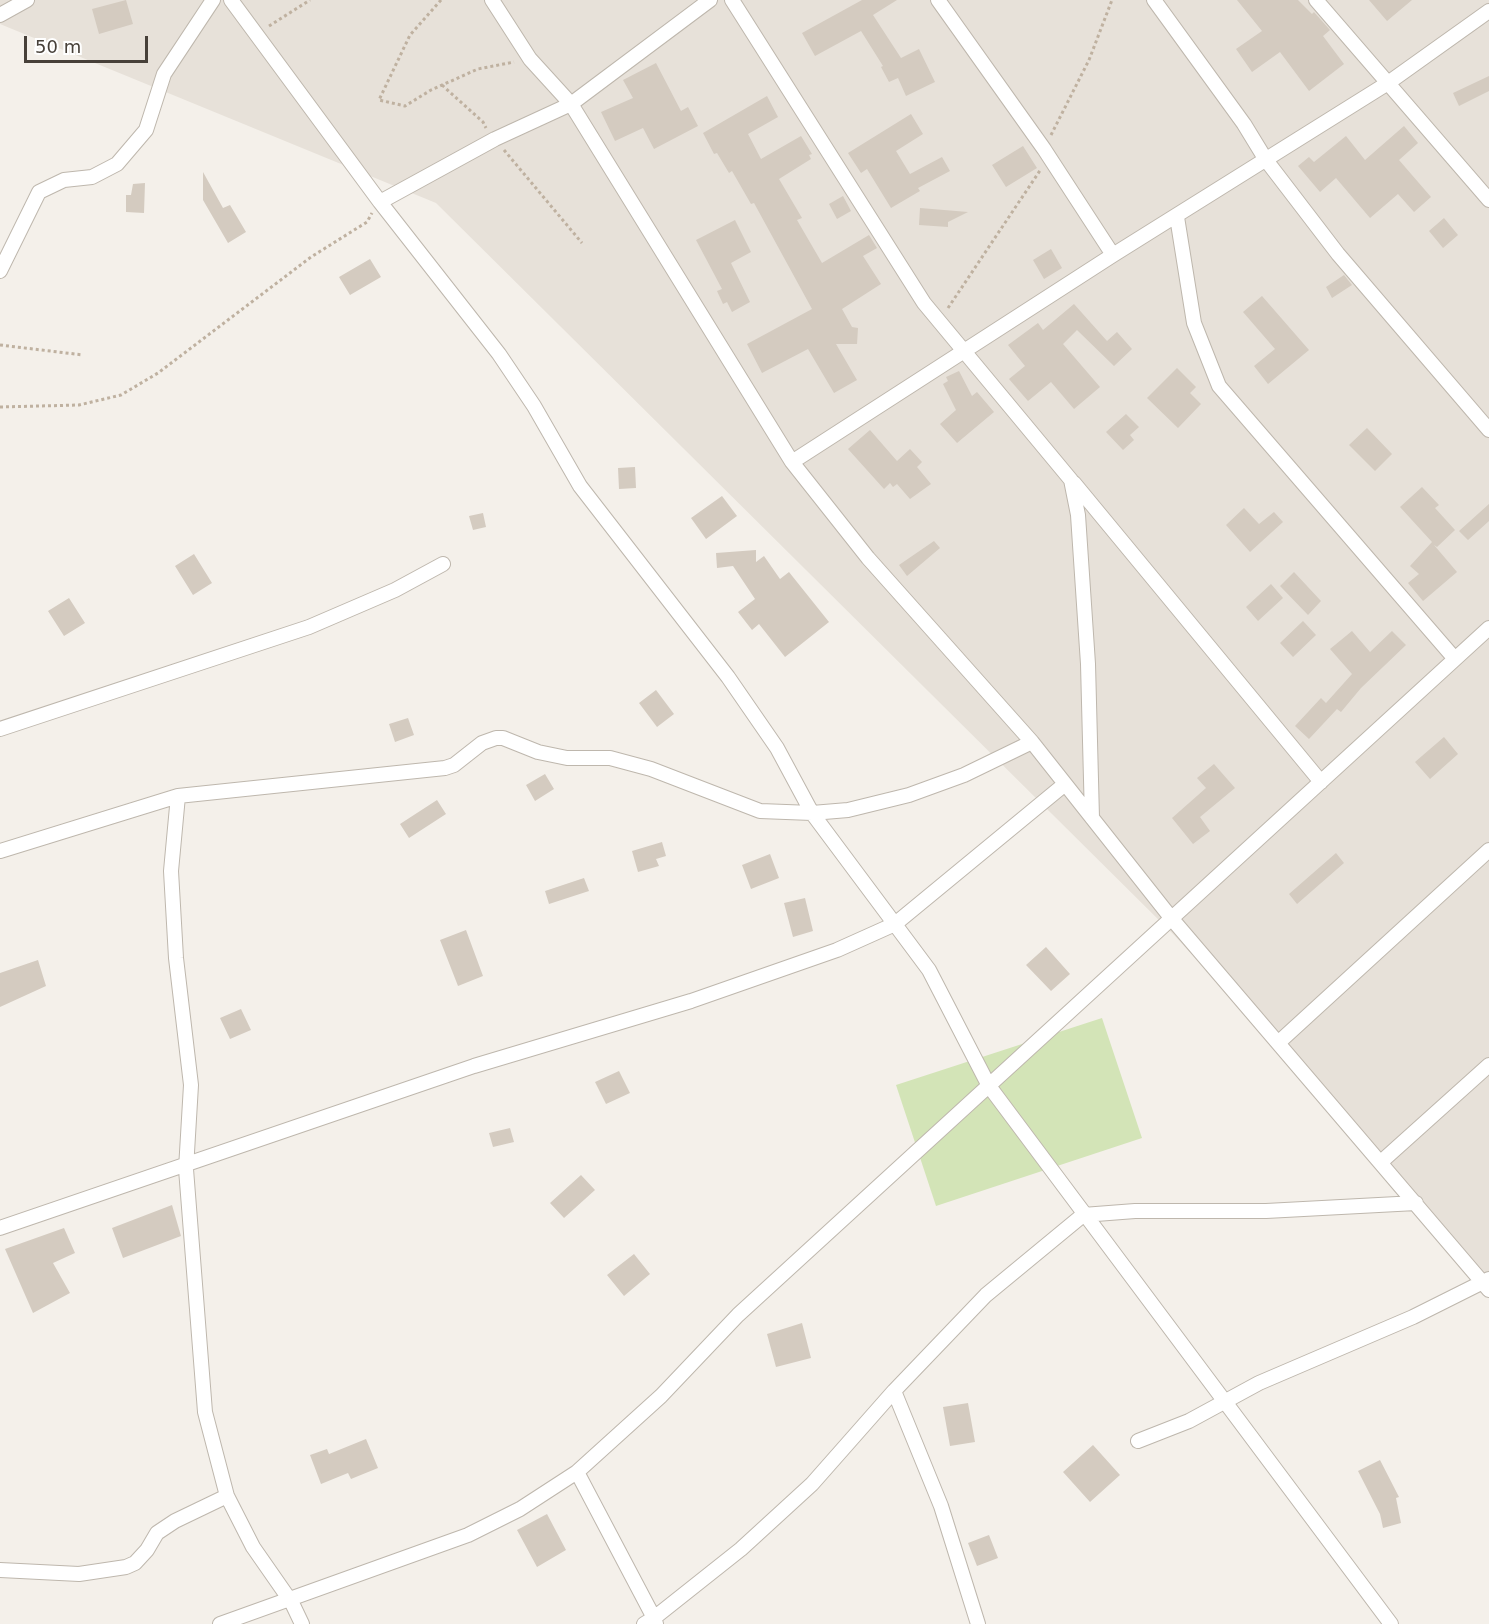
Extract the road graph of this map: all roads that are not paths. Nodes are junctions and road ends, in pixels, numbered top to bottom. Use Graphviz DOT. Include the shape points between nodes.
graph roads {
  1 [pos="27,0"];
  2 [pos="213,0"];
  3 [pos="231,0"];
  4 [pos="492,0"];
  5 [pos="710,0"];
  6 [pos="732,0"];
  7 [pos="938,0"];
  8 [pos="1154,0"];
  9 [pos="1316,0"];
  10 [pos="1489,11"];
  11 [pos="0,15"];
  12 [pos="1388,82"];
  13 [pos="571,104"];
  14 [pos="1266,160"];
  15 [pos="1489,200"];
  16 [pos="380,202"];
  17 [pos="1177,217"];
  18 [pos="1113,255"];
  19 [pos="0,271"];
  20 [pos="966,351"];
  21 [pos="1489,430"];
  22 [pos="792,462"];
  23 [pos="1071,480"];
  24 [pos="443,564"];
  25 [pos="1489,628"];
  26 [pos="1455,659"];
  27 [pos="0,729"];
  28 [pos="1032,742"];
  29 [pos="1322,782"];
  30 [pos="1065,784"];
  31 [pos="178,796"];
  32 [pos="812,813"];
  33 [pos="1092,818"];
  34 [pos="1489,850"];
  35 [pos="0,851"];
  36 [pos="1172,920"];
  37 [pos="895,924"];
  38 [pos="1278,1043"];
  39 [pos="1489,1065"];
  40 [pos="989,1086"];
  41 [pos="1381,1162"];
  42 [pos="186,1163"];
  43 [pos="1416,1203"];
  44 [pos="1083,1215"];
  45 [pos="0,1228"];
  46 [pos="1487,1284"];
  47 [pos="894,1391"];
  48 [pos="1226,1400"];
  49 [pos="1138,1442"];
  50 [pos="577,1472"];
  51 [pos="227,1496"];
  52 [pos="0,1570"];
  53 [pos="288,1598"];
  54 [pos="651,1622"];
  55 [pos="220,1624"];
  56 [pos="302,1624"];
  57 [pos="978,1624"];
  58 [pos="1391,1624"];
  1 -- 11 [label="street"];
  2 -- 19 [label="street" via="164,74 146,130 117,164 92,177 64,180 39,192"];
  3 -- 16 [label="street"];
  4 -- 13 [label="street" via="530,59"];
  5 -- 13 [label="street"];
  6 -- 20 [label="street" via="924,303"];
  7 -- 18 [label="street" via="1044,149"];
  8 -- 14 [label="street"];
  9 -- 12 [label="street"];
  10 -- 12 [label="street"];
  12 -- 14 [label="street"];
  12 -- 15 [label="street"];
  13 -- 16 [label="street"];
  13 -- 22 [label="street"];
  14 -- 17 [label="street"];
  14 -- 21 [label="street" via="1338,254"];
  16 -- 32 [label="street" via="499,354 580,486 728,677 777,748"];
  17 -- 18 [label="street"];
  17 -- 26 [label="street" via="1194,323 1219,387"];
  18 -- 20 [label="street"];
  20 -- 22 [label="street"];
  20 -- 23 [label="street"];
  22 -- 28 [label="street" via="868,558"];
  23 -- 29 [label="street"];
  23 -- 33 [label="street" via="1078,515 1088,664"];
  24 -- 27 [label="street" via="395,590 309,627"];
  25 -- 26 [label="street"];
  26 -- 29 [label="street"];
  28 -- 30 [label="street"];
  28 -- 32 [label="street" via="964,775 909,795 848,810"];
  29 -- 36 [label="street"];
  30 -- 33 [label="street"];
  30 -- 37 [label="street"];
  31 -- 32 [label="street" via="445,768 482,743 503,738 538,752 567,758 610,758 651,769 760,812"];
  31 -- 35 [label="street"];
  31 -- 42 [label="street" via="171,871 176,958 191,1084"];
  32 -- 37 [label="street"];
  33 -- 36 [label="street"];
  34 -- 38 [label="street"];
  36 -- 38 [label="street"];
  36 -- 40 [label="street"];
  37 -- 40 [label="street" via="929,970"];
  37 -- 42 [label="street" via="837,950 691,1001 474,1066"];
  38 -- 41 [label="street"];
  39 -- 41 [label="street"];
  40 -- 44 [label="street"];
  40 -- 50 [label="street" via="738,1314 661,1396"];
  41 -- 43 [label="street"];
  42 -- 45 [label="street"];
  42 -- 51 [label="street" via="205,1412"];
  43 -- 44 [label="street"];
  43 -- 46 [label="street"];
  44 -- 47 [label="street" via="986,1295"];
  44 -- 48 [label="street"];
  46 -- 48 [label="street"];
  47 -- 54 [label="street" via="850,1444 777,1518"];
  47 -- 57 [label="street" via="941,1506"];
  48 -- 49 [label="street" via="1189,1421"];
  48 -- 58 [label="street"];
  50 -- 53 [label="street" via="520,1509 468,1534"];
  50 -- 54 [label="street"];
  51 -- 52 [label="street" via="157,1533 141,1557 126,1567 79,1574"];
  51 -- 53 [label="street" via="253,1547"];
  53 -- 55 [label="street"];
  53 -- 56 [label="street"];
}
